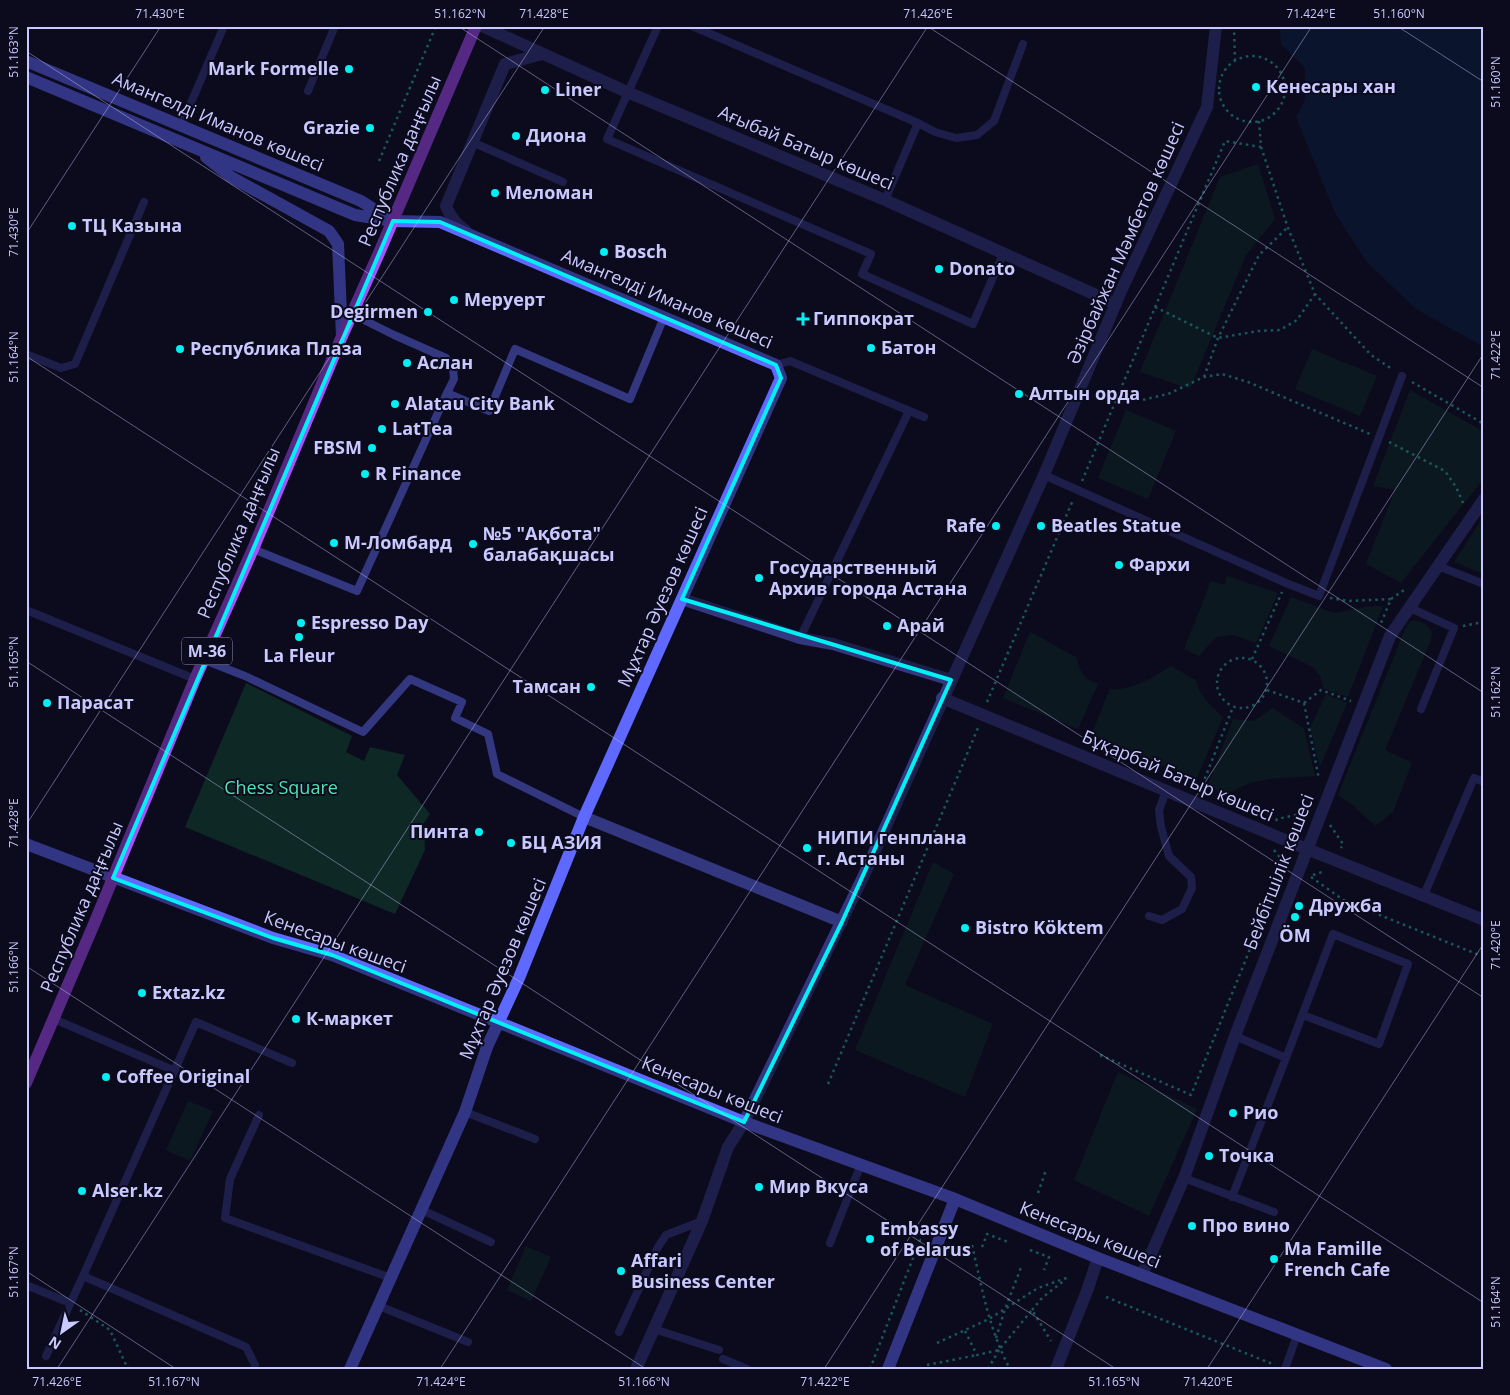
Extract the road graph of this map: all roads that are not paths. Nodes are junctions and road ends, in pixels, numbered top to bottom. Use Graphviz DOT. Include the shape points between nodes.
graph roads {
  1 [pos="224,26"];
  2 [pos="335,26"];
  3 [pos="476,26"];
  4 [pos="482,26"];
  5 [pos="658,26"];
  6 [pos="692,26"];
  7 [pos="1216,26"];
  8 [pos="1023,44"];
  9 [pos="542,54"];
  10 [pos="26,61"];
  11 [pos="26,77"];
  12 [pos="308,91"];
  13 [pos="627,92"];
  14 [pos="918,123"];
  15 [pos="181,126"];
  16 [pos="472,142"];
  17 [pos="194,148"];
  18 [pos="563,182"];
  19 [pos="884,200"];
  20 [pos="144,202"];
  21 [pos="393,221"];
  22 [pos="475,237"];
  23 [pos="1003,254"];
  24 [pos="1116,304"];
  25 [pos="352,314"];
  26 [pos="664,317"];
  27 [pos="342,336"];
  28 [pos="26,354"];
  29 [pos="776,364"];
  30 [pos="1402,376"];
  31 [pos="446,393"];
  32 [pos="909,411"];
  33 [pos="924,417"];
  34 [pos="1044,475"];
  35 [pos="1484,499"];
  36 [pos="252,548"];
  37 [pos="1438,566"];
  38 [pos="1484,584"];
  39 [pos="682,599"];
  40 [pos="1408,607"];
  41 [pos="26,610"];
  42 [pos="800,638"];
  43 [pos="204,660"];
  44 [pos="195,680"];
  45 [pos="951,680"];
  46 [pos="942,698"];
  47 [pos="1421,710"];
  48 [pos="1484,782"];
  49 [pos="1166,790"];
  50 [pos="584,817"];
  51 [pos="26,844"];
  52 [pos="1307,849"];
  53 [pos="113,878"];
  54 [pos="1424,895"];
  55 [pos="1149,916"];
  56 [pos="1484,920"];
  57 [pos="842,922"];
  58 [pos="1303,1015"];
  59 [pos="54,1019"];
  60 [pos="498,1023"];
  61 [pos="1234,1036"];
  62 [pos="1286,1058"];
  63 [pos="292,1064"];
  64 [pos="175,1071"];
  65 [pos="26,1083"];
  66 [pos="465,1112"];
  67 [pos="259,1115"];
  68 [pos="744,1122"];
  69 [pos="535,1139"];
  70 [pos="861,1164"];
  71 [pos="1184,1178"];
  72 [pos="1232,1197"];
  73 [pos="955,1199"];
  74 [pos="422,1210"];
  75 [pos="1274,1212"];
  76 [pos="702,1221"];
  77 [pos="491,1242"];
  78 [pos="830,1243"];
  79 [pos="1098,1258"];
  80 [pos="1142,1275"];
  81 [pos="83,1276"];
  82 [pos="391,1278"];
  83 [pos="26,1284"];
  84 [pos="70,1303"];
  85 [pos="379,1306"];
  86 [pos="654,1329"];
  87 [pos="619,1332"];
  88 [pos="1297,1335"];
  89 [pos="468,1342"];
  90 [pos="719,1350"];
  91 [pos="46,1356"];
  92 [pos="723,1359"];
  93 [pos="254,1367"];
  94 [pos="263,1369"];
  95 [pos="350,1369"];
  96 [pos="636,1369"];
  97 [pos="746,1369"];
  98 [pos="888,1369"];
  99 [pos="1056,1369"];
  100 [pos="1284,1369"];
  101 [pos="1386,1369"];
  1 -- 15 [label="lane"];
  2 -- 12 [label="lane"];
  3 -- 21 [label="main road, Республика даңғылы"];
  4 -- 9 [label="street, Ағыбай Батыр көшесі"];
  5 -- 13 [label="lane"];
  6 -- 14 [label="lane"];
  7 -- 24 [label="street, Әзірбайжан Мәмбетов көшесі" via="1207,107"];
  8 -- 14 [label="lane" via="994,121 977,135 956,138"];
  9 -- 13 [label="street, Ағыбай Батыр көшесі"];
  9 -- 16 [label="street" via="505,64"];
  10 -- 15 [label="main road, Амангелді Иманов көшесі"];
  11 -- 17 [label="main road, Амангелді Иманов көшесі"];
  13 -- 19 [label="street, Ағыбай Батыр көшесі"];
  13 -- 23 [label="lane" via="607,139 871,254 862,274 973,324"];
  14 -- 19 [label="lane"];
  15 -- 21 [label="main road, Амангелді Иманов көшесі" via="361,202"];
  16 -- 18 [label="lane"];
  16 -- 22 [label="street" via="446,206 456,224"];
  17 -- 21 [label="main road, Амангелді Иманов көшесі" via="355,215"];
  17 -- 27 [label="main road" via="231,177 329,231 338,244"];
  19 -- 23 [label="street, Ағыбай Батыр көшесі"];
  20 -- 28 [label="lane" via="75,364 61,368"];
  21 -- 22 [label="main road, Амангелді Иманов көшесі" via="440,222"];
  21 -- 25 [label="main road, Республика даңғылы / M-36"];
  22 -- 26 [label="main road, Амангелді Иманов көшесі"];
  23 -- 24 [label="street, Ағыбай Батыр көшесі"];
  24 -- 34 [label="street, Әзірбайжан Мәмбетов көшесі"];
  25 -- 27 [label="main road, Республика даңғылы / M-36"];
  25 -- 31 [label="lane" via="446,358 454,379"];
  26 -- 29 [label="main road, Амангелді Иманов көшесі"];
  26 -- 31 [label="lane" via="630,399 515,349 489,411"];
  27 -- 36 [label="main road, Республика даңғылы / M-36"];
  29 -- 32 [label="lane, Амангелді Иманов көшесі" via="790,361"];
  29 -- 39 [label="main road, Мұхтар Әуезов көшесі" via="781,378"];
  30 -- 34 [label="lane" via="1319,596"];
  31 -- 36 [label="lane" via="357,591"];
  32 -- 33 [label="lane, Амангелді Иманов көшесі"];
  32 -- 42 [label="lane"];
  34 -- 45 [label="street, Әзірбайжан Мәмбетов көшесі"];
  35 -- 37 [label="street, Бейбітшілік көшесі"];
  36 -- 43 [label="main road, Республика даңғылы / M-36"];
  37 -- 38 [label="lane"];
  37 -- 40 [label="street, Бейбітшілік көшесі"];
  39 -- 42 [label="street"];
  39 -- 50 [label="main road, Мұхтар Әуезов көшесі"];
  40 -- 47 [label="lane" via="1454,628"];
  40 -- 52 [label="street, Бейбітшілік көшесі" via="1390,636"];
  41 -- 44 [label="lane"];
  42 -- 45 [label="street" via="833,644"];
  43 -- 44 [label="main road, Республика даңғылы / M-36"];
  43 -- 50 [label="lane" via="246,676 363,732 410,679 462,702 455,718 488,734 497,774"];
  44 -- 53 [label="main road, Республика даңғылы / M-36"];
  45 -- 46 [label="street, Әзірбайжан Мәмбетов көшесі"];
  46 -- 49 [label="street, Бұқарбай Батыр көшесі"];
  46 -- 57 [label="street, Әзірбайжан Мәмбетов көшесі"];
  48 -- 54 [label="lane" via="1474,778"];
  49 -- 52 [label="street, Бұқарбай Батыр көшесі"];
  49 -- 55 [label="lane" via="1159,810 1161,827 1169,856 1191,877 1192,888 1182,909 1162,920"];
  50 -- 57 [label="street"];
  50 -- 60 [label="main road, Мұхтар Әуезов көшесі"];
  51 -- 53 [label="main road, Кенесары көшесі"];
  52 -- 54 [label="street, Бұқарбай Батыр көшесі"];
  52 -- 61 [label="street, Бейбітшілік көшесі"];
  53 -- 59 [label="main road, Республика даңғылы / M-36"];
  53 -- 60 [label="main road, Кенесары көшесі" via="273,938 332,955"];
  54 -- 56 [label="street, Бұқарбай Батыр көшесі"];
  57 -- 68 [label="street, Әзірбайжан Мәмбетов көшесі"];
  58 -- 58 [label="lane" via="1333,934 1408,964 1380,1044"];
  58 -- 62 [label="lane"];
  59 -- 64 [label="lane"];
  59 -- 65 [label="main road, Республика даңғылы / M-36"];
  60 -- 66 [label="main road, Мұхтар Әуезов көшесі"];
  60 -- 68 [label="main road, Кенесары көшесі"];
  61 -- 62 [label="lane"];
  61 -- 71 [label="street, Бейбітшілік көшесі"];
  62 -- 72 [label="lane"];
  63 -- 64 [label="lane" via="196,1022"];
  64 -- 81 [label="lane"];
  66 -- 69 [label="lane"];
  66 -- 74 [label="main road, Мұхтар Әуезов көшесі"];
  67 -- 82 [label="lane" via="230,1179 225,1218"];
  68 -- 70 [label="main road, Кенесары көшесі"];
  68 -- 76 [label="street, Әзірбайжан Мәмбетов көшесі" via="728,1147"];
  70 -- 73 [label="main road, Кенесары көшесі"];
  70 -- 78 [label="lane"];
  71 -- 72 [label="lane"];
  71 -- 80 [label="street, Бейбітшілік көшесі"];
  72 -- 75 [label="lane"];
  73 -- 79 [label="main road, Кенесары көшесі"];
  73 -- 98 [label="main road"];
  74 -- 77 [label="lane"];
  74 -- 82 [label="main road, Мұхтар Әуезов көшесі"];
  76 -- 86 [label="street, Әзірбайжан Мәмбетов көшесі"];
  76 -- 87 [label="lane" via="666,1235"];
  79 -- 80 [label="main road, Кенесары көшесі"];
  79 -- 99 [label="street"];
  80 -- 88 [label="main road, Кенесары көшесі"];
  81 -- 84 [label="lane"];
  81 -- 93 [label="lane" via="246,1347"];
  82 -- 85 [label="main road, Мұхтар Әуезов көшесі"];
  83 -- 84 [label="lane"];
  84 -- 91 [label="lane"];
  85 -- 89 [label="lane"];
  85 -- 95 [label="main road, Мұхтар Әуезов көшесі"];
  86 -- 90 [label="lane"];
  86 -- 96 [label="street, Әзірбайжан Мәмбетов көшесі"];
  88 -- 100 [label="lane"];
  88 -- 101 [label="main road, Кенесары көшесі"];
  92 -- 97 [label="lane"];
  93 -- 94 [label="lane"];
}
